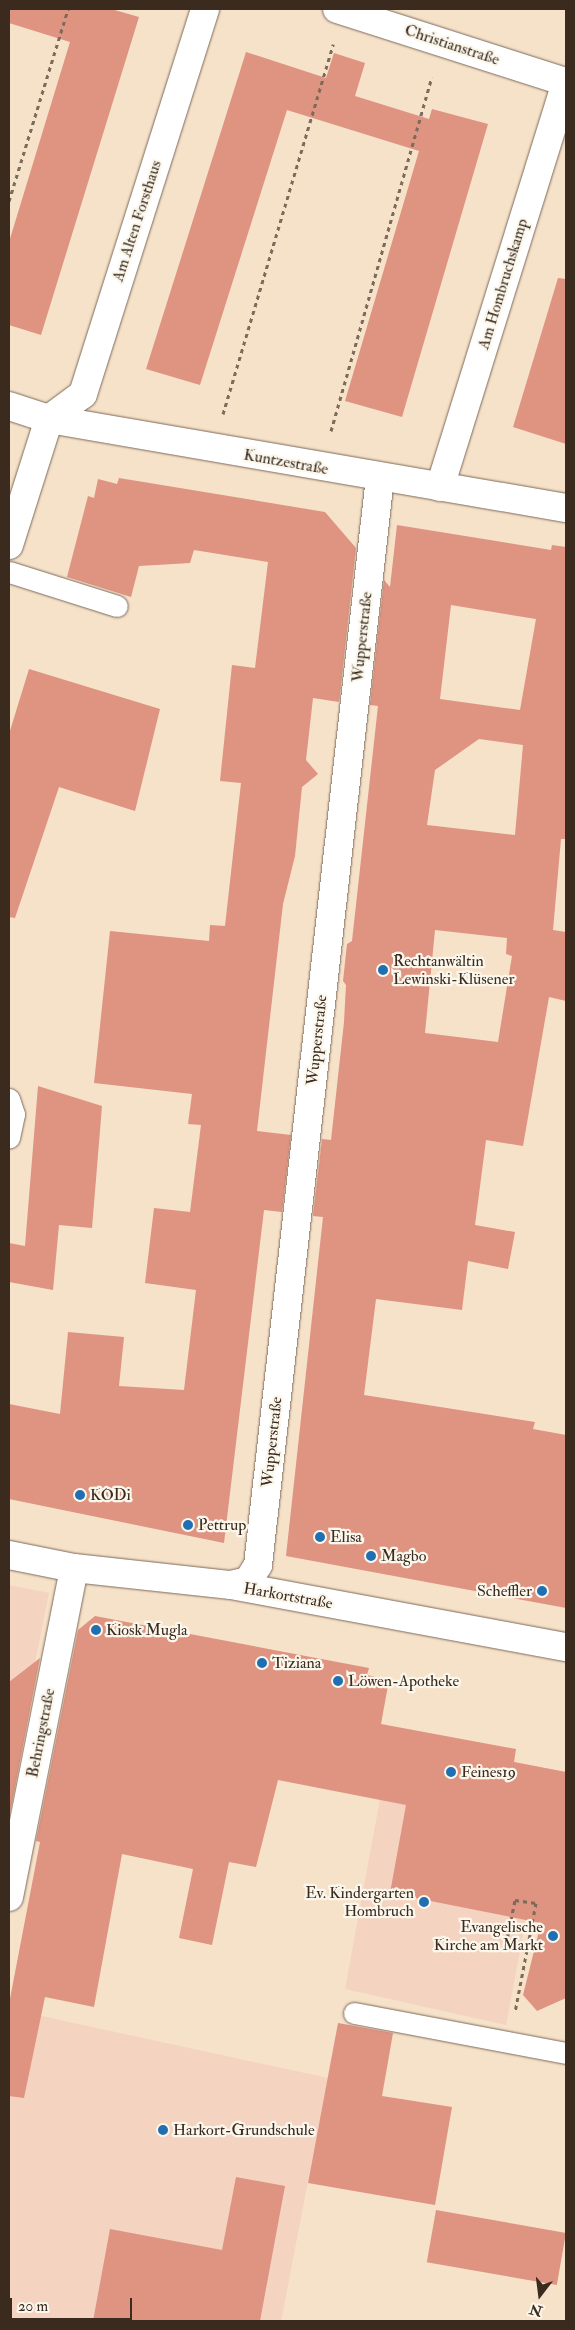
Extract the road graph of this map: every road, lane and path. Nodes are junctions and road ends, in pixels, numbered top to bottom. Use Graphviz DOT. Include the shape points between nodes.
graph roads {
  1 [pos="68,9"];
  2 [pos="205,9"];
  3 [pos="340,10"];
  4 [pos="442,42"];
  5 [pos="566,82"];
  6 [pos="9,201"];
  7 [pos="9,406"];
  8 [pos="49,419"];
  9 [pos="213,448"];
  10 [pos="321,468"];
  11 [pos="380,478"];
  12 [pos="440,487"];
  13 [pos="566,508"];
  14 [pos="9,545"];
  15 [pos="9,572"];
  16 [pos="117,606"];
  17 [pos="9,1099"];
  18 [pos="9,1137"];
  19 [pos="9,1555"];
  20 [pos="74,1568"];
  21 [pos="231,1585"];
  22 [pos="566,1647"];
  23 [pos="9,1897"];
  24 [pos="506,1944"];
  25 [pos="354,2013"];
  26 [pos="509,2042"];
  27 [pos="566,2052"];
  1 -- 6 [label="path"];
  2 -- 8 [label="street, Am Alten Forsthaus" via="82,394"];
  3 -- 4 [label="street, Christianstraße"];
  3 -- 9 [label="path"];
  4 -- 5 [label="street, Christianstraße"];
  4 -- 10 [label="path"];
  5 -- 12 [label="street, Am Hombruchskamp"];
  7 -- 8 [label="street, Kuntzestraße"];
  8 -- 9 [label="street, Kuntzestraße"];
  8 -- 14 [label="street"];
  9 -- 10 [label="street, Kuntzestraße"];
  10 -- 11 [label="street, Kuntzestraße"];
  11 -- 12 [label="street, Kuntzestraße"];
  11 -- 21 [label="street, Wupperstraße" via="258,1565 248,1581"];
  12 -- 13 [label="street, Kuntzestraße"];
  15 -- 16 [label="lane"];
  17 -- 18 [label="lane" via="14,1114"];
  19 -- 20 [label="street, Harkortstraße"];
  20 -- 21 [label="street, Harkortstraße"];
  20 -- 23 [label="street, Behringstraße"];
  21 -- 22 [label="street, Harkortstraße"];
  24 -- 26 [label="path" via="515,1900 536,1904"];
  25 -- 26 [label="lane"];
  26 -- 27 [label="lane"];
}
